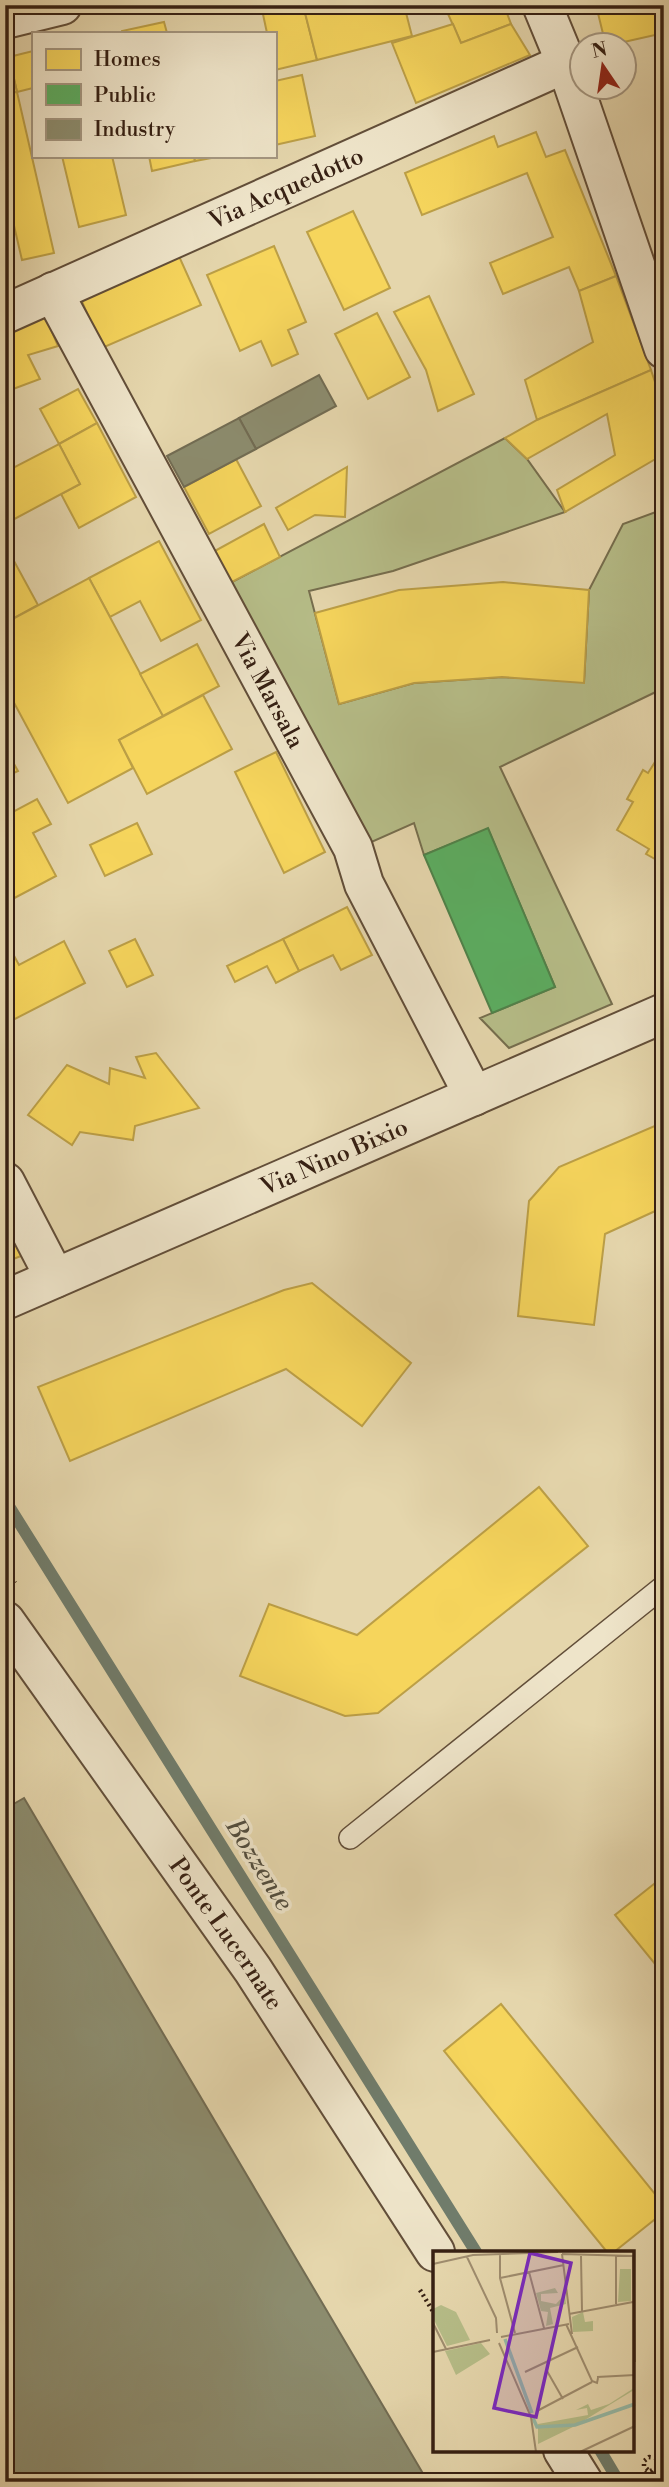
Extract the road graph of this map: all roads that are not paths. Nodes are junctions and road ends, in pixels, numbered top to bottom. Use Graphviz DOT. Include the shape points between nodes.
graph roads {
  1 [pos="62,5"];
  2 [pos="542,5"];
  3 [pos="5,19"];
  4 [pos="566,63"];
  5 [pos="52,292"];
  6 [pos="5,314"];
  7 [pos="664,349"];
  8 [pos="664,1013"];
  9 [pos="474,1096"];
  10 [pos="5,1182"];
  11 [pos="55,1278"];
  12 [pos="5,1300"];
  13 [pos="664,1586"];
  14 [pos="5,1622"];
  15 [pos="350,1838"];
  16 [pos="434,2251"];
  17 [pos="564,2452"];
  18 [pos="583,2482"];
  1 -- 3 [label="street"];
  2 -- 4 [label="street"];
  4 -- 5 [label="street, Via Acquedotto"];
  4 -- 7 [label="street"];
  5 -- 6 [label="street, Via Acquedotto"];
  5 -- 9 [label="street, Via Marsala" via="353,848 364,884"];
  8 -- 9 [label="street, Via Nino Bixio"];
  9 -- 11 [label="street, Via Nino Bixio"];
  10 -- 11 [label="street"];
  11 -- 12 [label="street, Via Nino Bixio"];
  13 -- 15 [label="lane"];
  14 -- 16 [label="street, Ponte Lucernate" via="253,1970"];
  17 -- 18 [label="street"];
}
